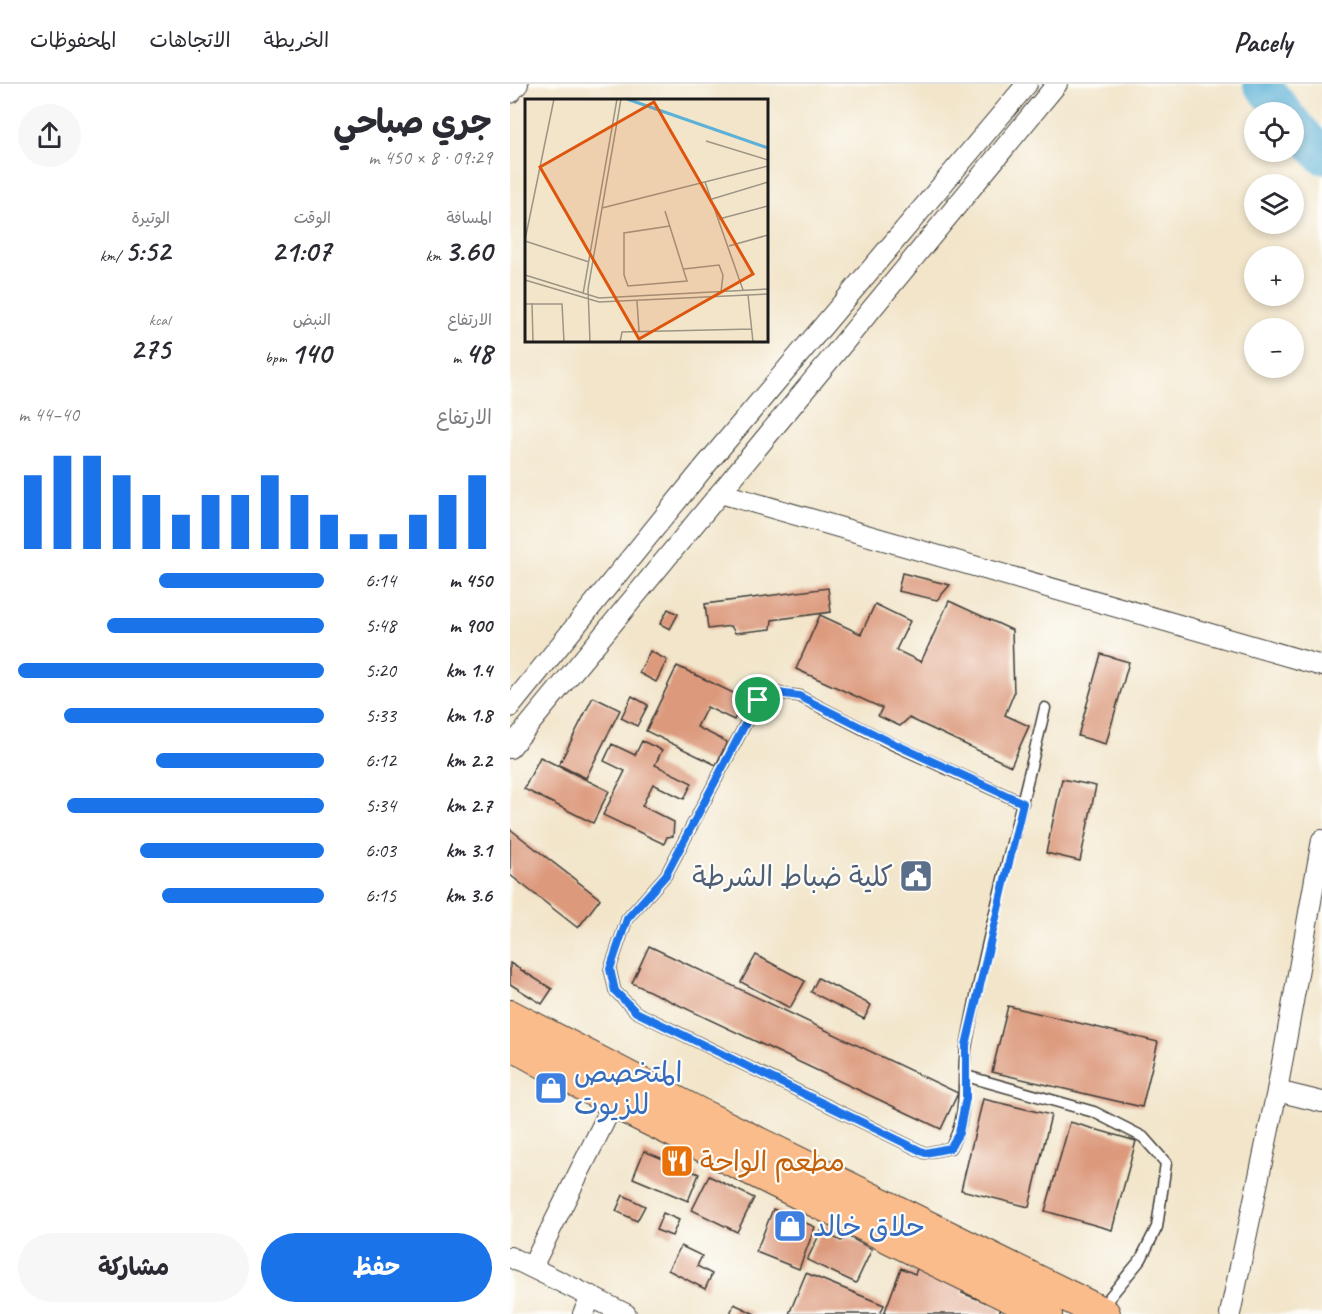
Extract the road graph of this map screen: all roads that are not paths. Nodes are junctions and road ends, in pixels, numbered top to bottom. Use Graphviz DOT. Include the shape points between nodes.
graph roads {
  1 [pos="518,84"];
  2 [pos="1027,84"];
  3 [pos="1057,84"];
  4 [pos="510,93"];
  5 [pos="720,493"];
  6 [pos="1322,666"];
  7 [pos="510,707"];
  8 [pos="1045,708"];
  9 [pos="510,748"];
  10 [pos="1023,803"];
  11 [pos="1322,840"];
  12 [pos="1316,919"];
  13 [pos="510,1016"];
  14 [pos="510,1044"];
  15 [pos="966,1076"];
  16 [pos="1277,1091"];
  17 [pos="614,1102"];
  18 [pos="1322,1102"];
  19 [pos="510,1257"];
  20 [pos="532,1267"];
  21 [pos="592,1296"];
  22 [pos="1100,1313"];
  23 [pos="583,1314"];
  24 [pos="626,1314"];
  25 [pos="1046,1314"];
  26 [pos="1230,1314"];
  1 -- 4 [label="street"];
  2 -- 7 [label="street" via="706,465"];
  3 -- 5 [label="street"];
  5 -- 6 [label="street"];
  5 -- 9 [label="street"];
  8 -- 10 [label="lane"];
  10 -- 15 [label="lane" via="966,1045"];
  10 -- 15 [label="lane" via="799,696 778,693 758,700 666,875 627,919 610,969 615,991 636,1012 925,1153 950,1148 959,1133"];
  11 -- 12 [label="street"];
  12 -- 16 [label="street"];
  13 -- 22 [label="main road"];
  14 -- 17 [label="main road"];
  15 -- 22 [label="lane" via="1094,1112 1143,1137 1166,1163 1157,1227 1142,1259"];
  16 -- 18 [label="street"];
  16 -- 26 [label="street"];
  17 -- 20 [label="street"];
  17 -- 25 [label="main road"];
  19 -- 20 [label="street"];
  20 -- 21 [label="street"];
  21 -- 23 [label="street"];
  21 -- 24 [label="street"];
}
